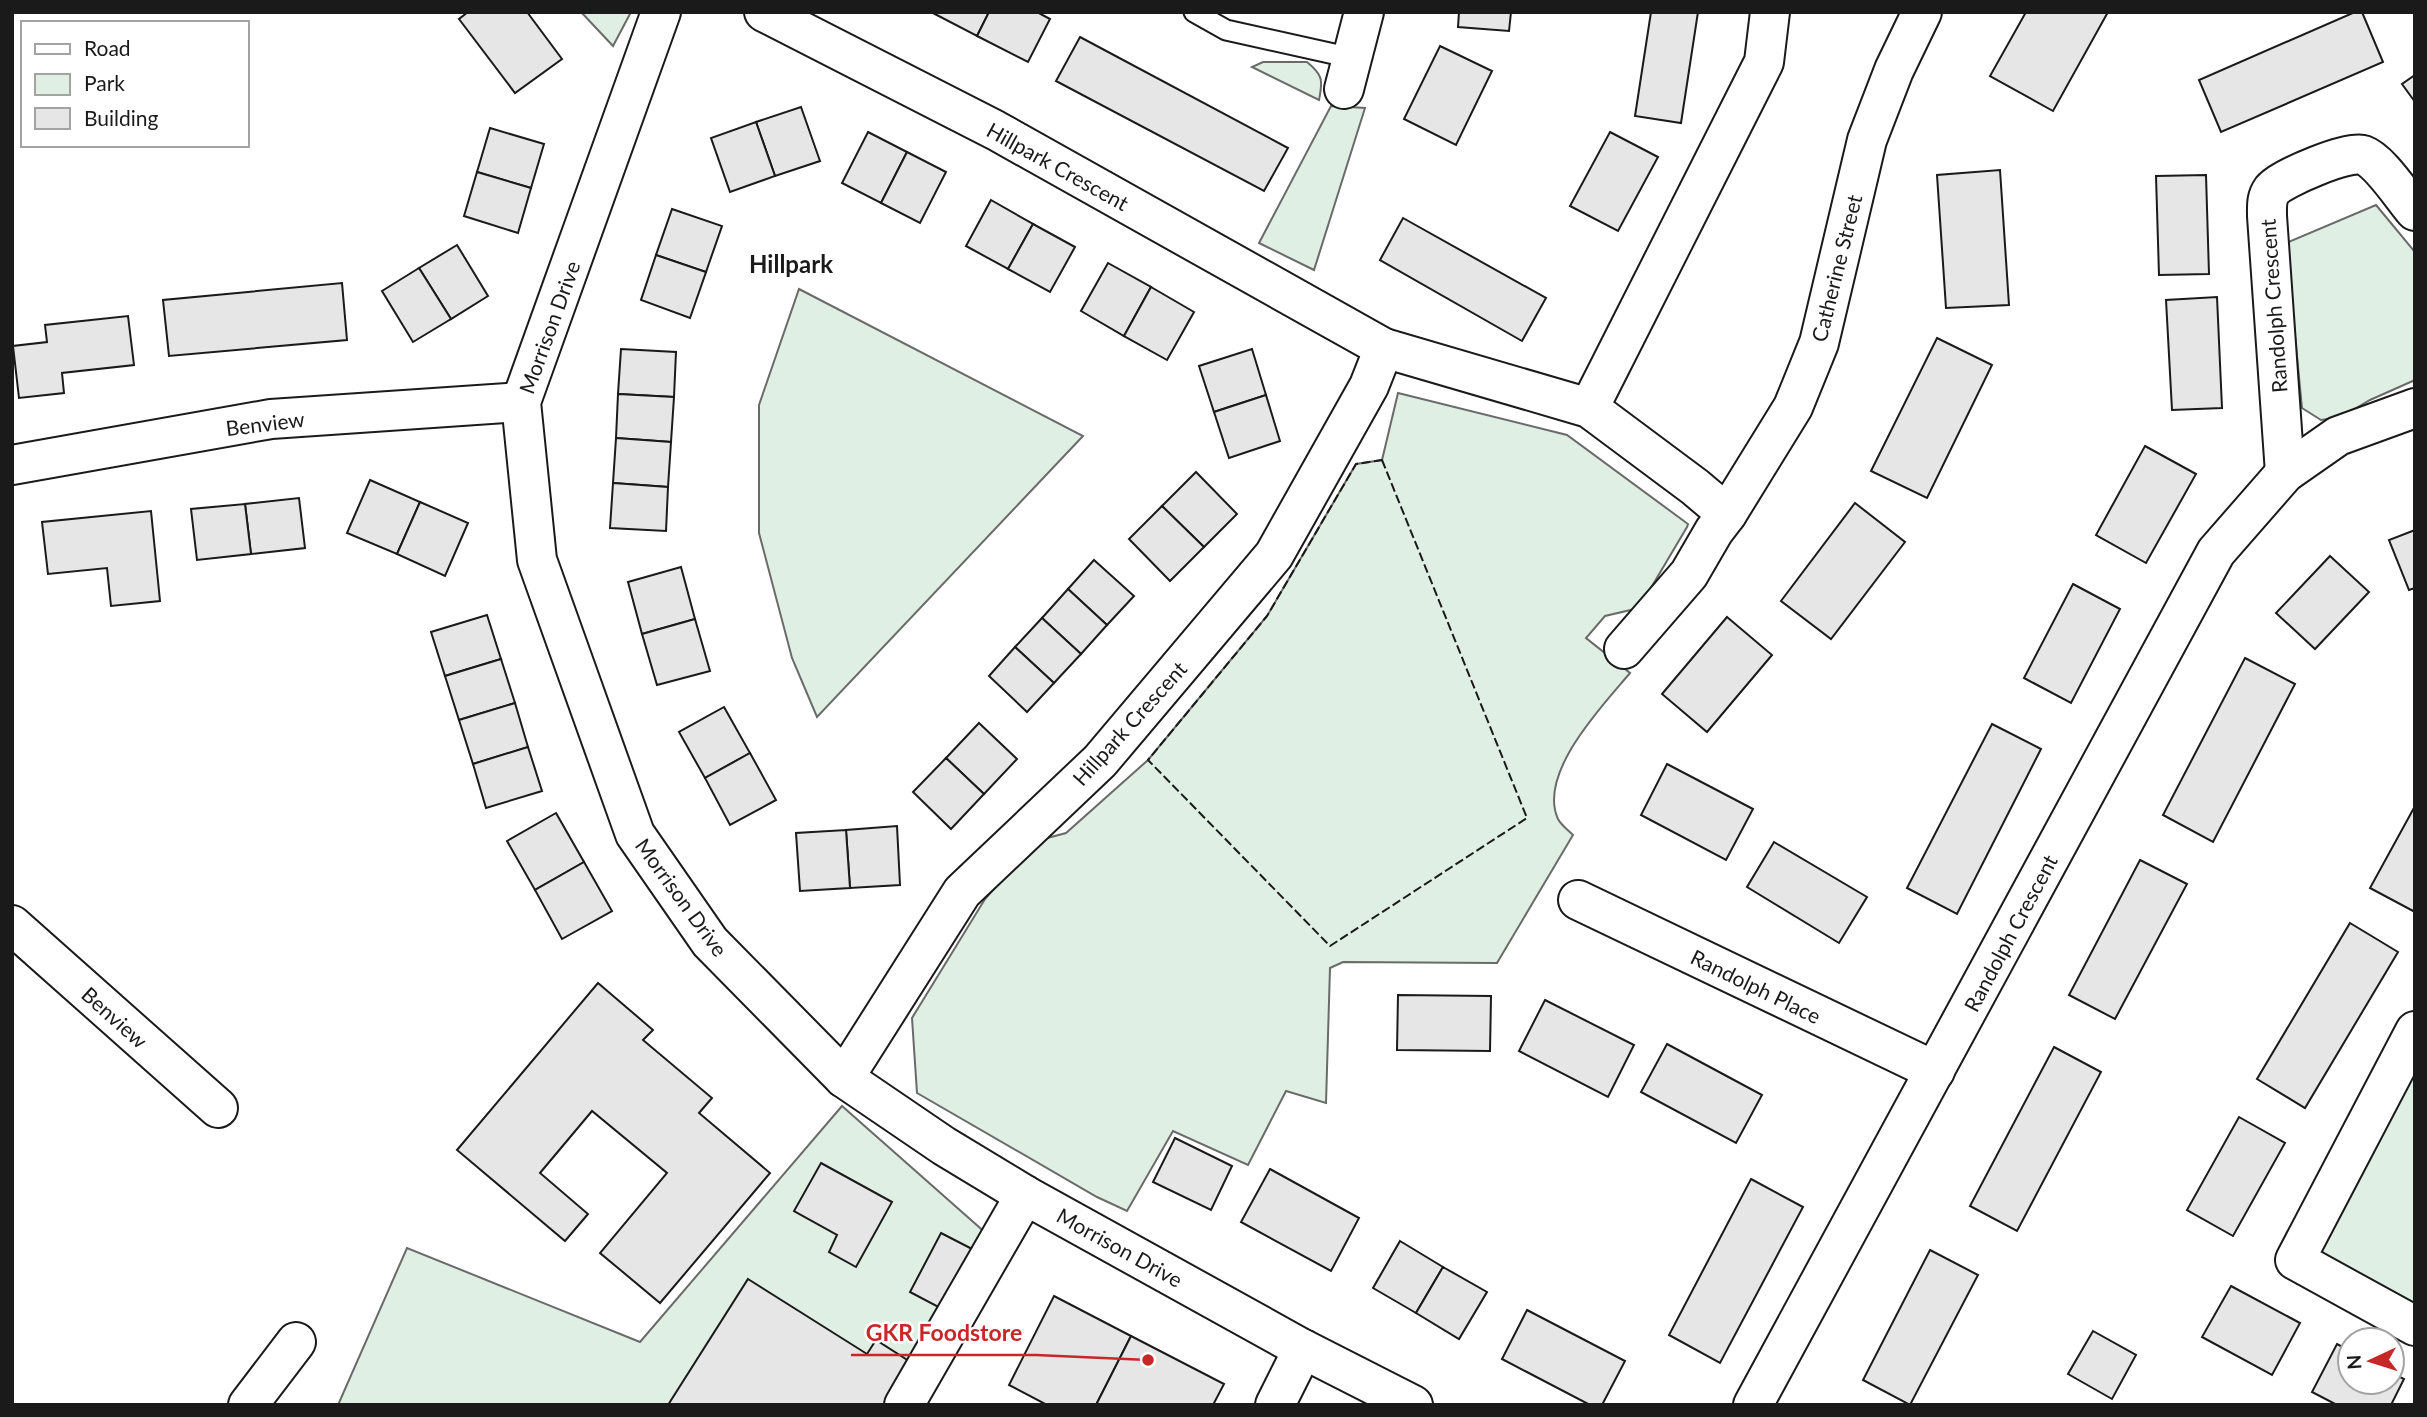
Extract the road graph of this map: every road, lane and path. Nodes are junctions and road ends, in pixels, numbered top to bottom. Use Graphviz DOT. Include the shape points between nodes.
graph roads {
  1 [pos="661,12"];
  2 [pos="764,12"];
  3 [pos="1194,12"];
  4 [pos="1364,12"];
  5 [pos="1770,12"];
  6 [pos="1922,12"];
  7 [pos="1348,73"];
  8 [pos="2415,211"];
  9 [pos="1384,348"];
  10 [pos="521,402"];
  11 [pos="1589,408"];
  12 [pos="2415,408"];
  13 [pos="12,464"];
  14 [pos="2285,473"];
  15 [pos="1727,514"];
  16 [pos="1624,649"];
  17 [pos="1578,900"];
  18 [pos="12,925"];
  19 [pos="2415,1031"];
  20 [pos="1935,1071"];
  21 [pos="844,1077"];
  22 [pos="218,1108"];
  23 [pos="1026,1195"];
  24 [pos="2415,1326"];
  25 [pos="296,1342"];
  26 [pos="1303,1349"];
  27 [pos="248,1405"];
  28 [pos="904,1405"];
  29 [pos="1275,1405"];
  30 [pos="1413,1405"];
  31 [pos="1753,1405"];
  1 -- 10 [label="street, Morrison Drive"];
  2 -- 9 [label="street, Hillpark Crescent" via="995,130"];
  3 -- 7 [label="lane" via="1226,30"];
  4 -- 7 [label="street"];
  5 -- 11 [label="street" via="1764,62"];
  6 -- 15 [label="street, Catherine Street" via="1867,140 1819,342 1793,407"];
  8 -- 14 [label="street, Randolph Crescent" via="2370,158 2359,153 2299,174 2270,192 2267,216"];
  9 -- 11 [label="street, Hillpark Crescent"];
  9 -- 21 [label="street, Hillpark Crescent" via="1369,386 1274,555 1100,761 962,892"];
  10 -- 13 [label="street, Benview" via="271,419"];
  10 -- 21 [label="street, Morrison Drive" via="537,560 635,834 710,943"];
  11 -- 15 [label="street"];
  12 -- 14 [label="street, Randolph Crescent" via="2338,436"];
  14 -- 20 [label="street, Randolph Crescent" via="2216,552"];
  15 -- 16 [label="street" via="1689,574"];
  17 -- 20 [label="street, Randolph Place"];
  18 -- 22 [label="street, Benview"];
  19 -- 24 [label="street" via="2295,1261"];
  20 -- 31 [label="street, Randolph Crescent"];
  21 -- 23 [label="street, Morrison Drive"];
  23 -- 26 [label="street, Morrison Drive"];
  23 -- 28 [label="street"];
  25 -- 27 [label="street"];
  26 -- 29 [label="street"];
  26 -- 30 [label="street, Morrison Drive"];
}
